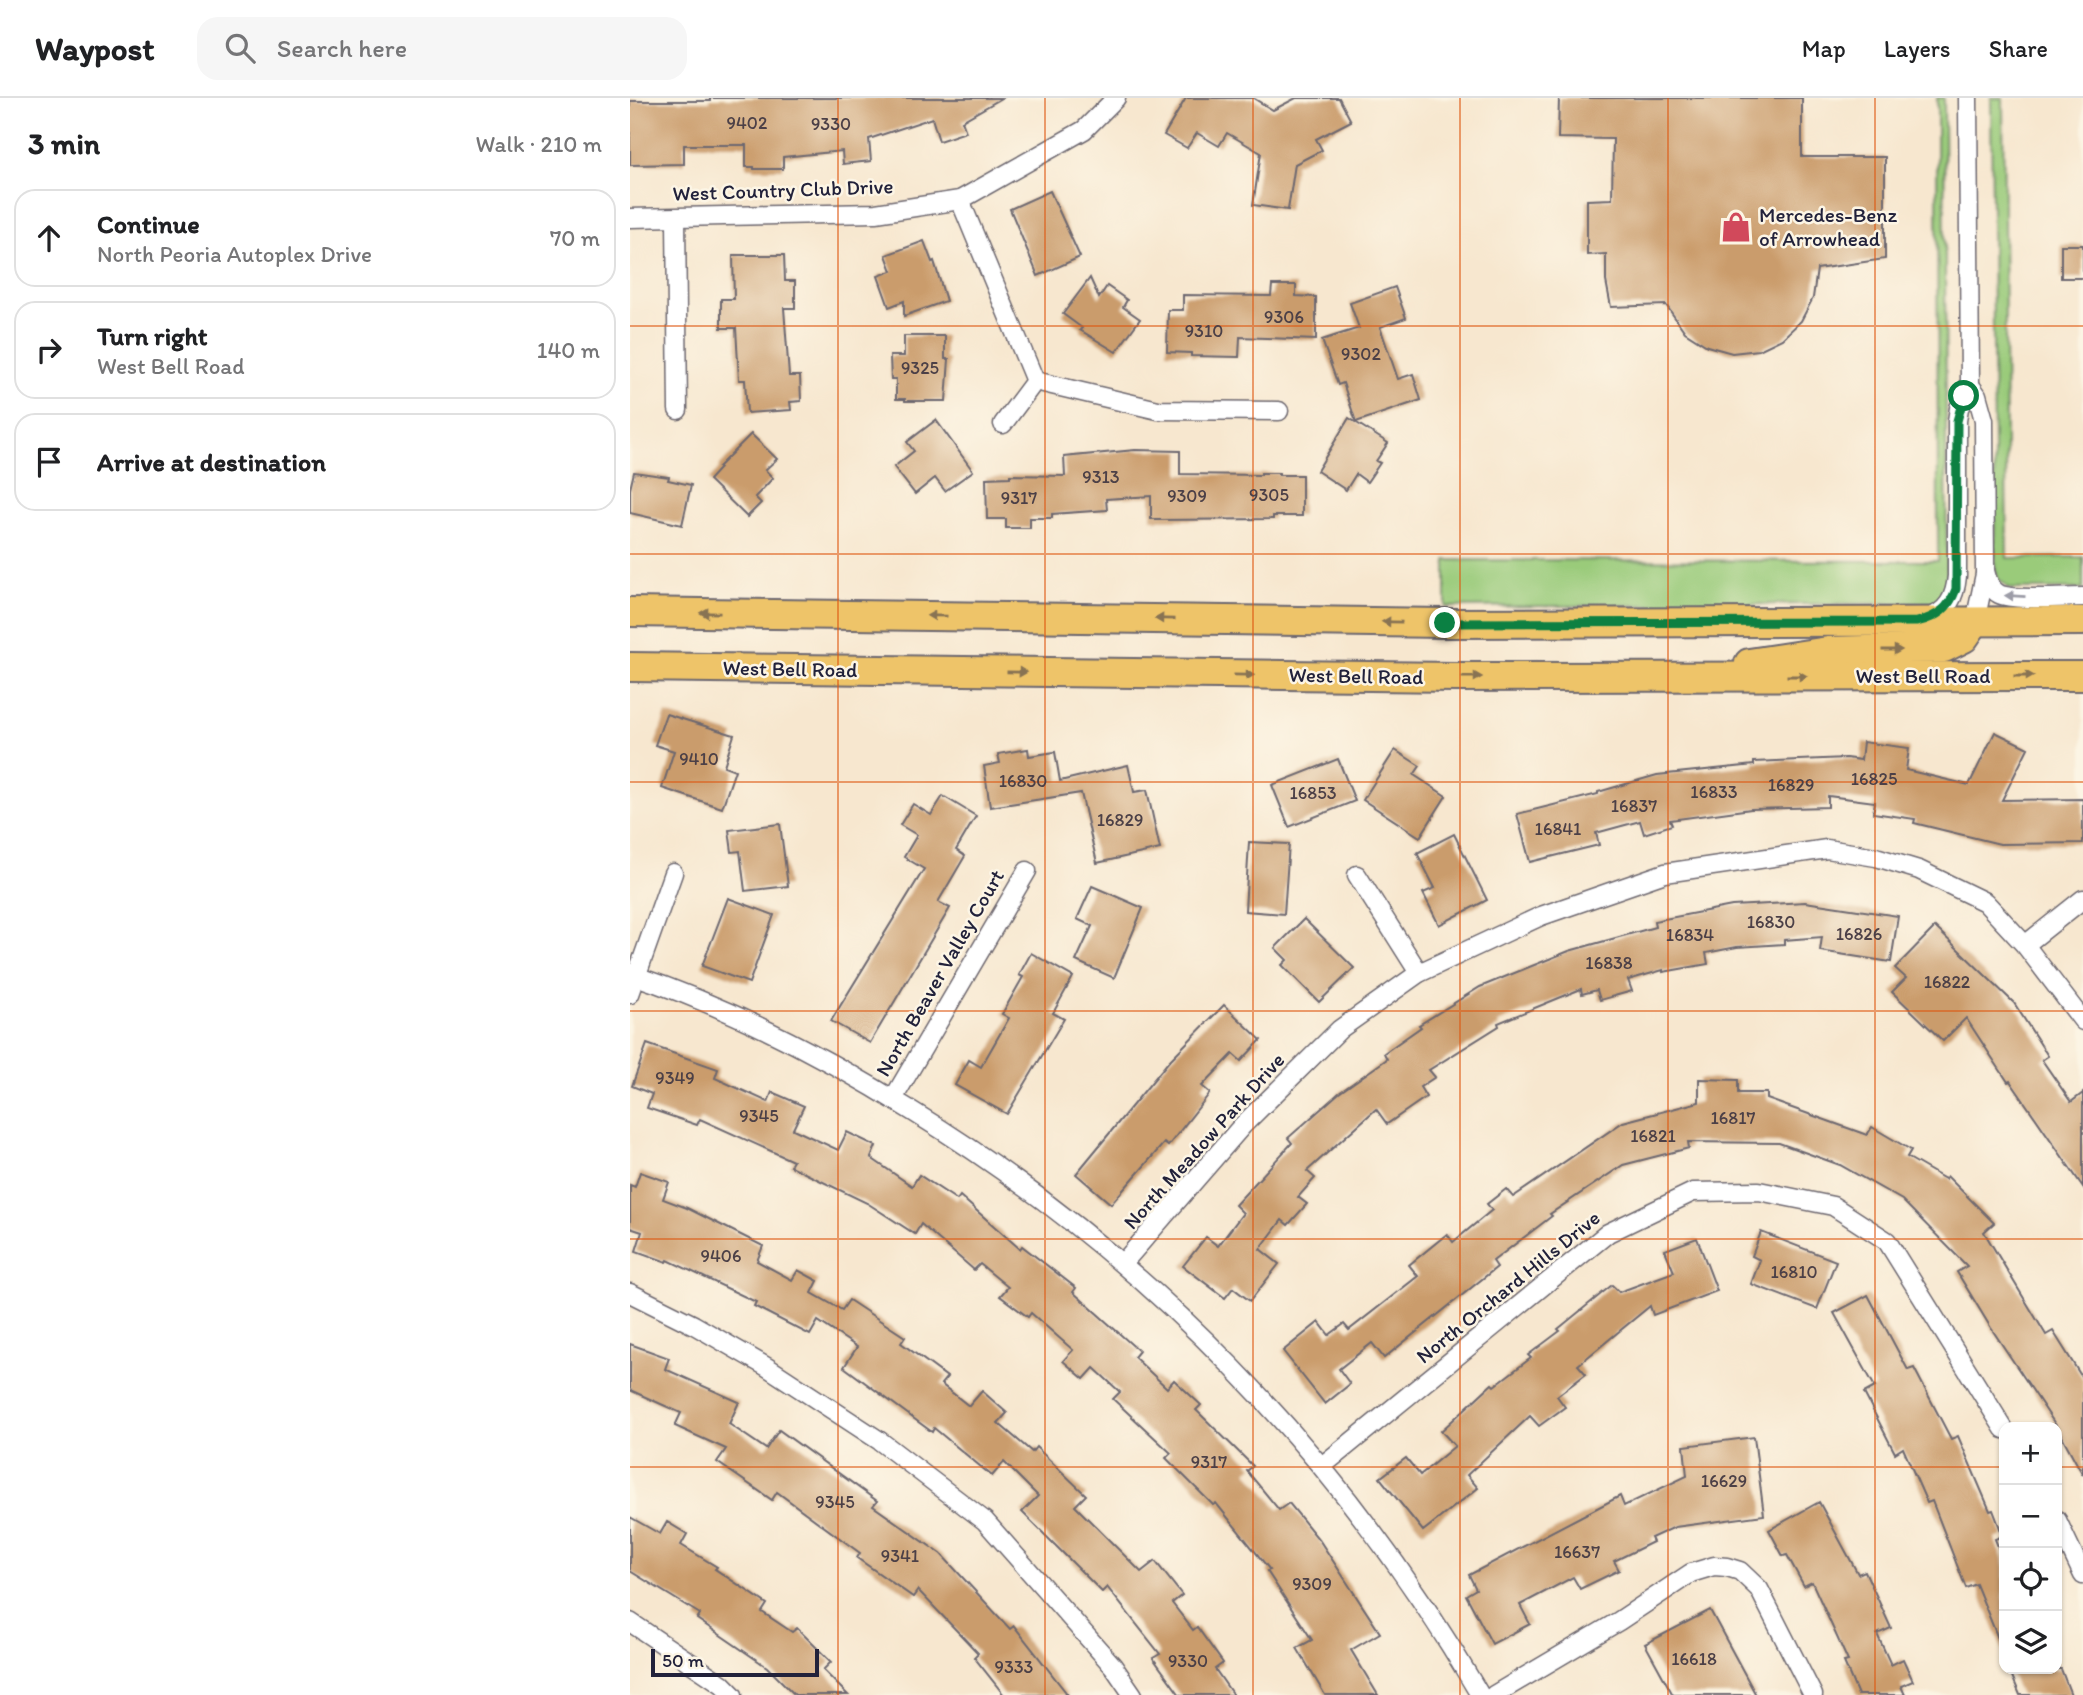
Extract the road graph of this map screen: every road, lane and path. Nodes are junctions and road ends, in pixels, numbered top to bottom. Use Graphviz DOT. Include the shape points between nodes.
graph roads {
  1 [pos="1116,98"];
  2 [pos="1968,98"];
  3 [pos="960,200"];
  4 [pos="630,218"];
  5 [pos="676,218"];
  6 [pos="1035,381"];
  7 [pos="1970,385"];
  8 [pos="678,411"];
  9 [pos="1279,411"];
  10 [pos="1003,424"];
  11 [pos="1985,571"];
  12 [pos="2083,597"];
  13 [pos="630,612"];
  14 [pos="2083,621"];
  15 [pos="1917,622"];
  16 [pos="1975,622"];
  17 [pos="630,667"];
  18 [pos="1704,676"];
  19 [pos="2083,676"];
  20 [pos="1027,871"];
  21 [pos="673,873"];
  22 [pos="1357,875"];
  23 [pos="2083,899"];
  24 [pos="2025,945"];
  25 [pos="1419,973"];
  26 [pos="633,975"];
  27 [pos="630,994"];
  28 [pos="2083,1021"];
  29 [pos="893,1099"];
  30 [pos="1123,1263"];
  31 [pos="630,1293"];
  32 [pos="2000,1422"];
  33 [pos="1322,1466"];
  34 [pos="2062,1531"];
  35 [pos="2083,1575"];
  36 [pos="630,1622"];
  37 [pos="733,1695"];
  38 [pos="1133,1695"];
  39 [pos="1480,1695"];
  40 [pos="1494,1695"];
  41 [pos="1813,1695"];
  1 -- 3 [label="street, West Country Club Drive" via="1084,130"];
  2 -- 7 [label="street"];
  3 -- 5 [label="street, West Country Club Drive" via="876,214"];
  3 -- 6 [label="street"];
  4 -- 5 [label="street, West Country Club Drive"];
  5 -- 8 [label="street"];
  6 -- 9 [label="street" via="1158,411"];
  6 -- 10 [label="street"];
  7 -- 11 [label="street" via="1978,395 1984,420"];
  7 -- 15 [label="street" via="1957,421 1956,589 1938,615"];
  12 -- 11 [label="street, one-way" via="2001,595 1987,581"];
  11 -- 16 [label="street"];
  15 -- 13 [label="main road, one-way" via="1445,623"];
  14 -- 16 [label="main road"];
  15 -- 16 [label="main road"];
  18 -- 16 [label="main road, one-way" via="1793,655 1944,648 1964,638"];
  17 -- 18 [label="main road, West Bell Road, one-way"];
  18 -- 19 [label="main road, West Bell Road, one-way"];
  20 -- 29 [label="street, North Beaver Valley Court"];
  21 -- 26 [label="street"];
  22 -- 25 [label="street"];
  23 -- 24 [label="street"];
  24 -- 25 [label="street, North Meadow Park Drive" via="1985,902 1919,870 1827,849 1665,873 1541,916"];
  24 -- 28 [label="street, North Meadow Park Drive"];
  25 -- 30 [label="street, North Meadow Park Drive" via="1340,1029 1242,1126"];
  26 -- 27 [label="street"];
  26 -- 29 [label="street" via="775,1034"];
  29 -- 30 [label="street" via="1011,1175"];
  30 -- 33 [label="street" via="1230,1363"];
  31 -- 38 [label="street" via="766,1367 880,1441 985,1521 1113,1666"];
  32 -- 33 [label="street, North Orchard Hills Drive" via="1887,1241 1833,1206 1759,1191 1693,1192 1608,1233"];
  33 -- 39 [label="street" via="1407,1578"];
  34 -- 35 [label="street"];
  36 -- 37 [label="street"];
  40 -- 41 [label="street" via="1691,1573 1714,1566 1740,1571 1759,1589"];
}
